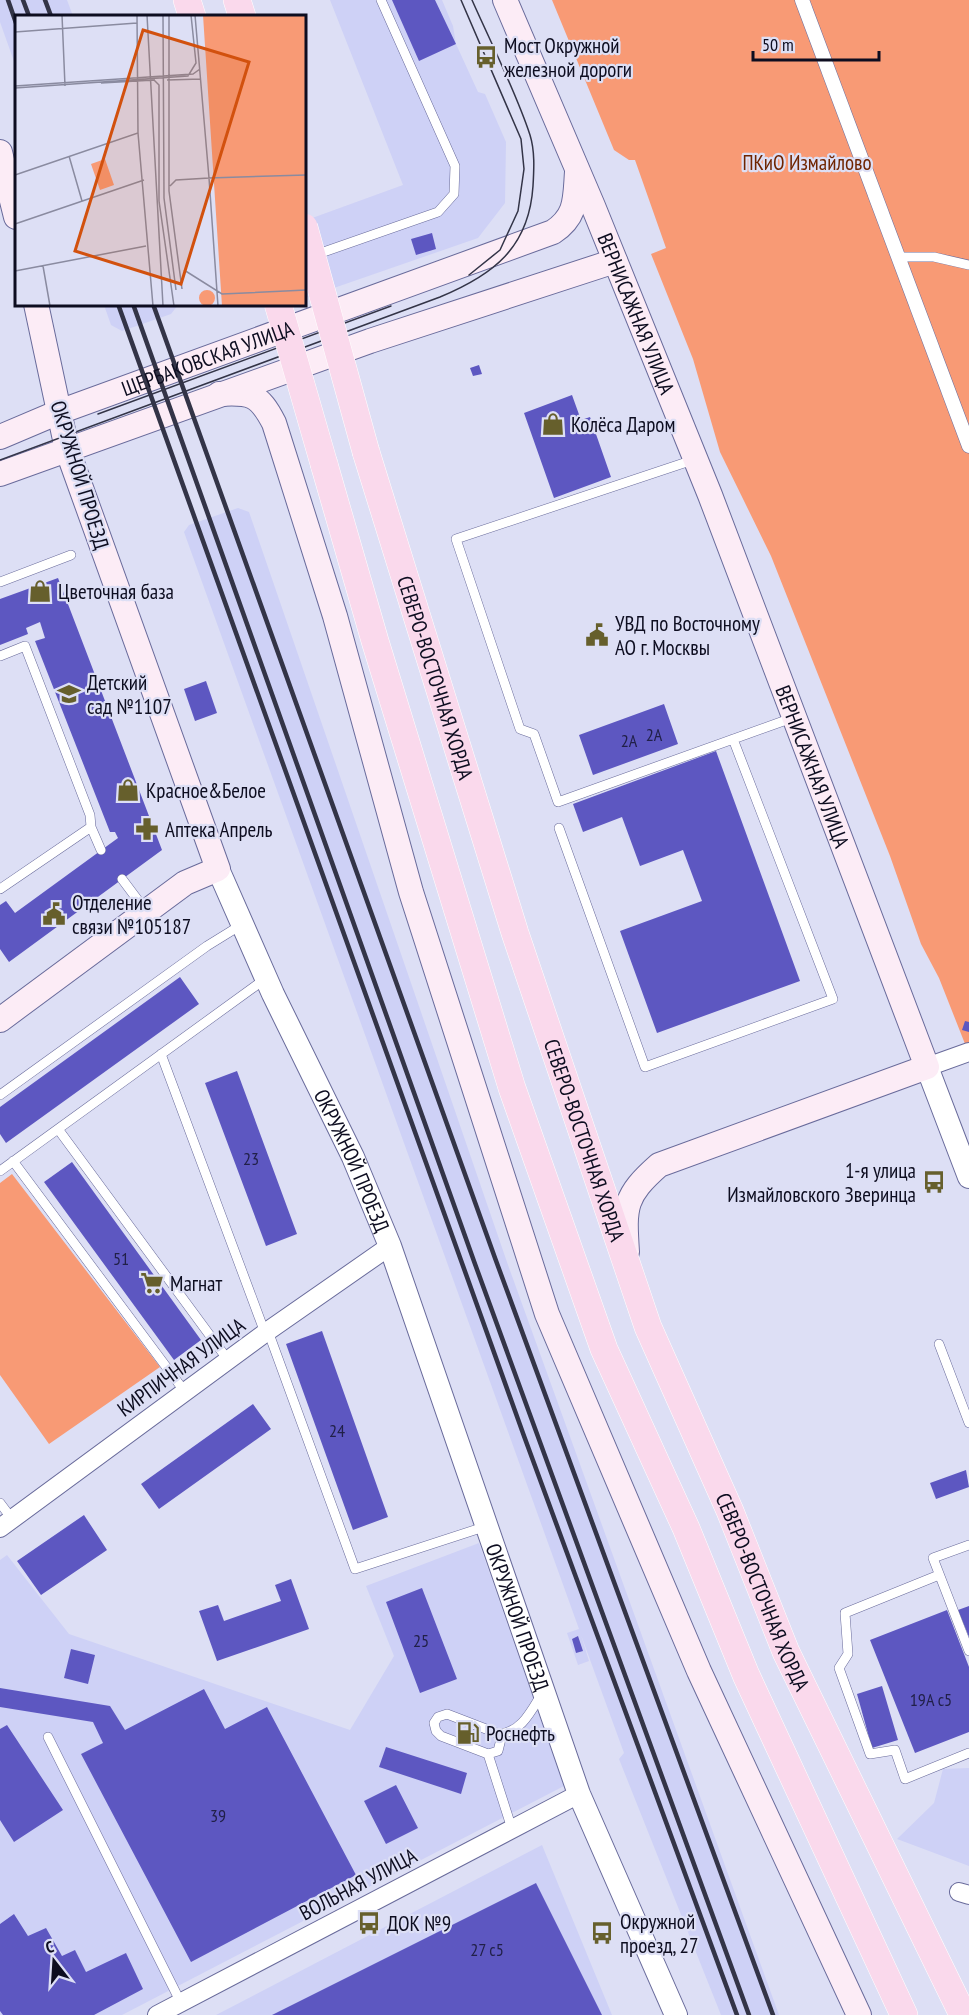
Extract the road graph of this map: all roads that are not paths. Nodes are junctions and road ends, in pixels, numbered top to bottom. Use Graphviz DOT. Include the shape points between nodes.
graph roads {
  1 [pos="187,0"];
  2 [pos="237,0"];
  3 [pos="381,0"];
  4 [pos="505,0"];
  5 [pos="802,0"];
  6 [pos="192,15"];
  7 [pos="242,15"];
  8 [pos="0,152"];
  9 [pos="577,169"];
  10 [pos="15,213"];
  11 [pos="306,234"];
  12 [pos="898,257"];
  13 [pos="306,258"];
  14 [pos="615,261"];
  15 [pos="969,265"];
  16 [pos="36,306"];
  17 [pos="279,306"];
  18 [pos="219,394"];
  19 [pos="58,412"];
  20 [pos="0,437"];
  21 [pos="969,446"];
  22 [pos="68,449"];
  23 [pos="696,459"];
  24 [pos="0,474"];
  25 [pos="71,555"];
  26 [pos="0,582"];
  27 [pos="0,656"];
  28 [pos="795,717"];
  29 [pos="733,739"];
  30 [pos="91,827"];
  31 [pos="559,828"];
  32 [pos="101,850"];
  33 [pos="218,869"];
  34 [pos="122,879"];
  35 [pos="0,889"];
  36 [pos="146,911"];
  37 [pos="242,924"];
  38 [pos="266,978"];
  39 [pos="0,1020"];
  40 [pos="969,1052"];
  41 [pos="161,1054"];
  42 [pos="927,1068"];
  43 [pos="0,1095"];
  44 [pos="58,1129"];
  45 [pos="13,1161"];
  46 [pos="0,1171"];
  47 [pos="969,1177"];
  48 [pos="390,1246"];
  49 [pos="629,1275"];
  50 [pos="267,1332"];
  51 [pos="939,1344"];
  52 [pos="228,1360"];
  53 [pos="185,1392"];
  54 [pos="969,1423"];
  55 [pos="0,1503"];
  56 [pos="6,1524"];
  57 [pos="487,1526"];
  58 [pos="969,1545"];
  59 [pos="939,1575"];
  60 [pos="969,1652"];
  61 [pos="542,1693"];
  62 [pos="498,1734"];
  63 [pos="48,1737"];
  64 [pos="969,1753"];
  65 [pos="489,1754"];
  66 [pos="585,1792"];
  67 [pos="512,1829"];
  68 [pos="181,2003"];
  69 [pos="157,2015"];
  70 [pos="676,2015"];
  71 [pos="859,2015"];
  72 [pos="904,2015"];
  73 [pos="963,2015"];
  1 -- 6 [label="main road"];
  2 -- 7 [label="main road"];
  3 -- 13 [label="lane" via="455,166 454,194 438,212"];
  4 -- 9 [label="main road, ВЕРНИСАЖНАЯ УЛИЦА"];
  5 -- 12 [label="street"];
  8 -- 10 [label="main road"];
  9 -- 14 [label="main road, ВЕРНИСАЖНАЯ УЛИЦА"];
  9 -- 19 [label="main road, ЩЕРБАКОВСКАЯ УЛИЦА" via="572,213 566,224 553,232"];
  11 -- 49 [label="main road, СЕВЕРО-ВОСТОЧНАЯ ХОРДА, bridge" via="366,452 515,933"];
  12 -- 15 [label="lane" via="934,257"];
  12 -- 21 [label="street"];
  14 -- 18 [label="main road, ЩЕРБАКОВСКАЯ УЛИЦА"];
  14 -- 23 [label="main road, ВЕРНИСАЖНАЯ УЛИЦА"];
  16 -- 19 [label="main road, ОКРУЖНОЙ ПРОЕЗД"];
  17 -- 72 [label="main road, bridge" via="375,642 505,1066 604,1349 686,1528 746,1675"];
  18 -- 22 [label="main road, ЩЕРБАКОВСКАЯ УЛИЦА"];
  18 -- 71 [label="main road" via="254,396 263,403 274,423 335,616 411,892 547,1314 699,1671"];
  19 -- 20 [label="main road, ЩЕРБАКОВСКАЯ УЛИЦА"];
  19 -- 22 [label="main road, ОКРУЖНОЙ ПРОЕЗД"];
  22 -- 24 [label="main road, ЩЕРБАКОВСКАЯ УЛИЦА"];
  22 -- 33 [label="main road, ОКРУЖНОЙ ПРОЕЗД"];
  23 -- 28 [label="main road, ВЕРНИСАЖНАЯ УЛИЦА"];
  23 -- 29 [label="lane" via="456,539 520,729 534,734 558,802"];
  25 -- 26 [label="lane"];
  27 -- 30 [label="lane" via="25,646 90,815"];
  28 -- 29 [label="lane"];
  28 -- 42 [label="main road, ВЕРНИСАЖНАЯ УЛИЦА"];
  29 -- 31 [label="lane" via="833,999 645,1067"];
  30 -- 32 [label="lane"];
  30 -- 35 [label="lane"];
  33 -- 36 [label="main road" via="185,883"];
  33 -- 37 [label="street, ОКРУЖНОЙ ПРОЕЗД"];
  34 -- 36 [label="lane"];
  36 -- 39 [label="main road"];
  37 -- 38 [label="street, ОКРУЖНОЙ ПРОЕЗД"];
  37 -- 43 [label="lane"];
  38 -- 41 [label="lane"];
  38 -- 48 [label="street, ОКРУЖНОЙ ПРОЕЗД" via="353,1156"];
  40 -- 42 [label="street"];
  41 -- 44 [label="lane"];
  41 -- 50 [label="lane"];
  42 -- 47 [label="street"];
  42 -- 49 [label="main road" via="659,1165 637,1185 627,1204"];
  44 -- 45 [label="lane"];
  44 -- 52 [label="lane"];
  45 -- 46 [label="lane"];
  45 -- 53 [label="lane"];
  48 -- 50 [label="street, КИРПИЧНАЯ УЛИЦА"];
  48 -- 57 [label="street, ОКРУЖНОЙ ПРОЕЗД"];
  49 -- 73 [label="main road, СЕВЕРО-ВОСТОЧНАЯ ХОРДА" via="786,1652"];
  50 -- 52 [label="street, КИРПИЧНАЯ УЛИЦА"];
  50 -- 57 [label="lane" via="355,1569"];
  51 -- 54 [label="lane"];
  52 -- 53 [label="street, КИРПИЧНАЯ УЛИЦА"];
  53 -- 56 [label="street, КИРПИЧНАЯ УЛИЦА"];
  55 -- 56 [label="lane"];
  57 -- 61 [label="street, ОКРУЖНОЙ ПРОЕЗД"];
  58 -- 59 [label="lane" via="933,1558"];
  59 -- 60 [label="lane"];
  59 -- 64 [label="lane" via="845,1613 848,1654 839,1668 870,1754 895,1750 905,1779"];
  61 -- 62 [label="lane" via="526,1720 511,1733"];
  61 -- 66 [label="street, ОКРУЖНОЙ ПРОЕЗД"];
  62 -- 65 [label="lane" via="498,1751"];
  62 -- 65 [label="lane" via="447,1714 434,1723 441,1736"];
  63 -- 68 [label="lane"];
  65 -- 67 [label="lane"];
  66 -- 67 [label="street, ВОЛЬНАЯ УЛИЦА"];
  66 -- 70 [label="street, ОКРУЖНОЙ ПРОЕЗД"];
  67 -- 68 [label="street, ВОЛЬНАЯ УЛИЦА"];
  68 -- 69 [label="street, ВОЛЬНАЯ УЛИЦА"];
}
